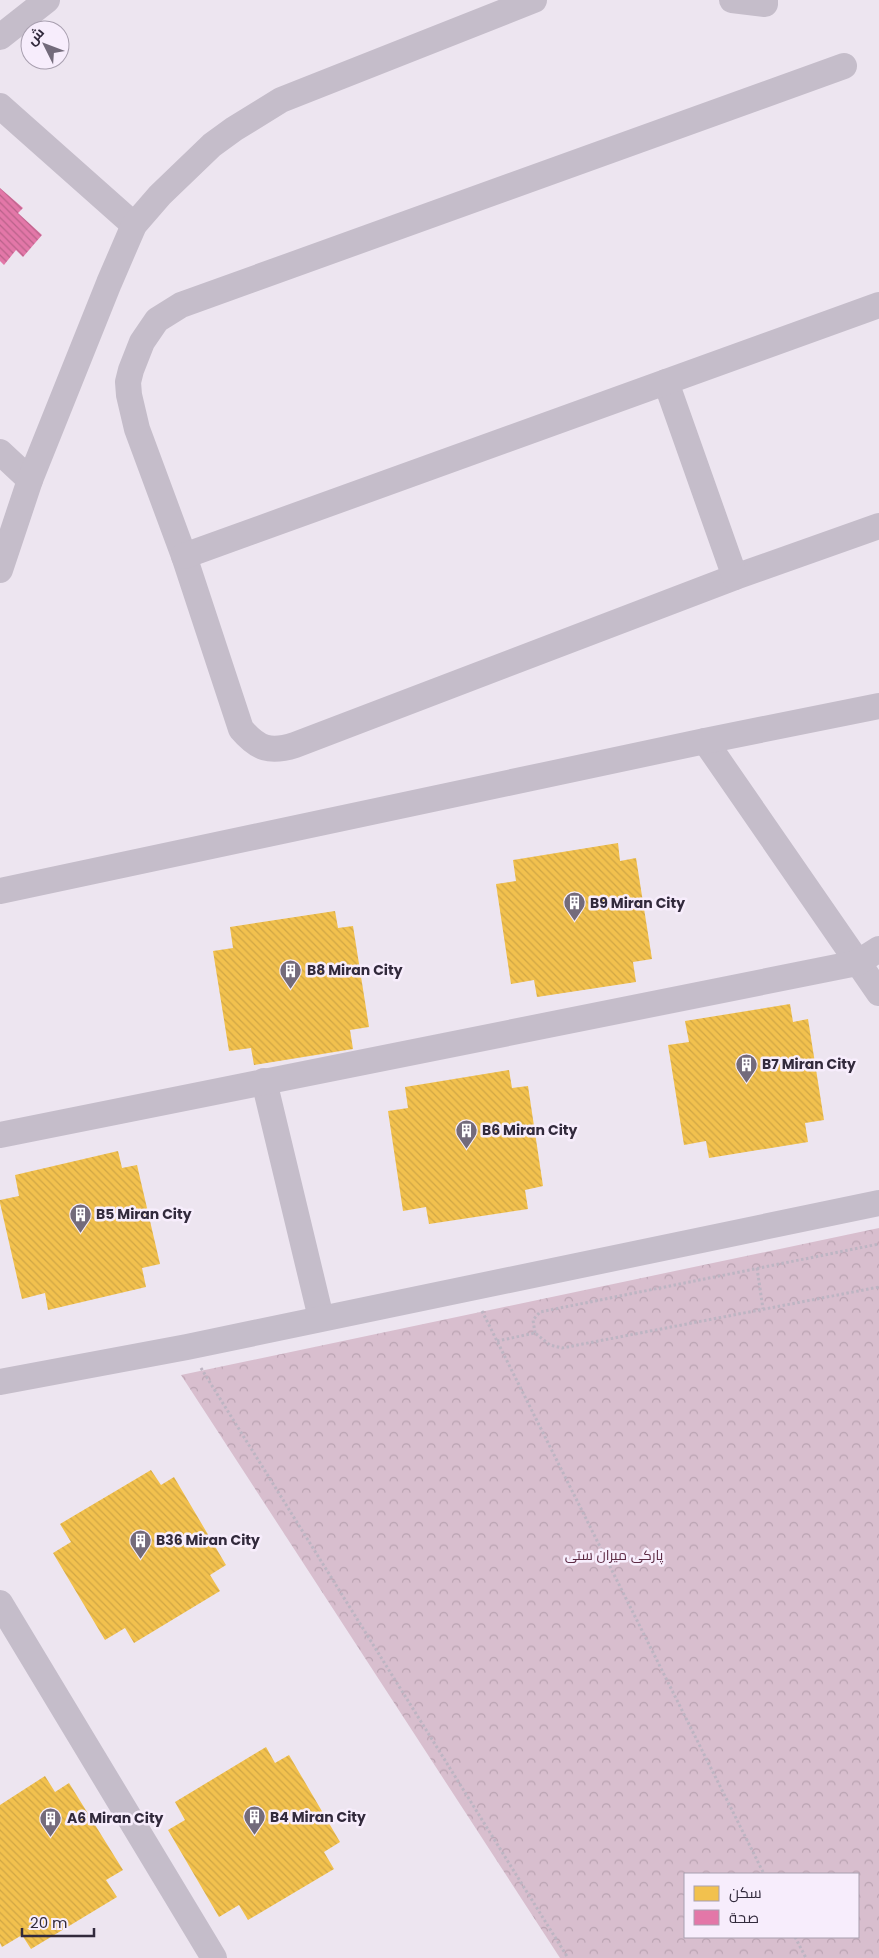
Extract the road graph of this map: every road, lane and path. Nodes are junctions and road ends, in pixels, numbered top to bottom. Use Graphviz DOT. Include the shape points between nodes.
graph roads {
  1 [pos="47,0"];
  2 [pos="534,0"];
  3 [pos="732,0"];
  4 [pos="765,0"];
  5 [pos="0,37"];
  6 [pos="844,66"];
  7 [pos="0,106"];
  8 [pos="134,225"];
  9 [pos="879,305"];
  10 [pos="666,382"];
  11 [pos="0,452"];
  12 [pos="30,480"];
  13 [pos="879,526"];
  14 [pos="184,556"];
  15 [pos="0,570"];
  16 [pos="735,577"];
  17 [pos="879,706"];
  18 [pos="706,741"];
  19 [pos="0,891"];
  20 [pos="879,949"];
  21 [pos="857,963"];
  22 [pos="879,994"];
  23 [pos="264,1081"];
  24 [pos="0,1135"];
  25 [pos="879,1203"];
  26 [pos="879,1244"];
  27 [pos="757,1268"];
  28 [pos="470,1287"];
  29 [pos="879,1287"];
  30 [pos="763,1309"];
  31 [pos="321,1318"];
  32 [pos="535,1333"];
  33 [pos="497,1341"];
  34 [pos="187,1347"];
  35 [pos="0,1382"];
  36 [pos="0,1603"];
  37 [pos="763,1873"];
  38 [pos="796,1938"];
  39 [pos="214,1958"];
  40 [pos="568,1958"];
  41 [pos="806,1958"];
  1 -- 5 [label="street"];
  2 -- 8 [label="street" via="281,100 212,145 177,177"];
  3 -- 4 [label="street" via="765,4"];
  6 -- 14 [label="street" via="180,304 167,312 149,330 128,382 137,429"];
  7 -- 8 [label="street"];
  8 -- 12 [label="street"];
  9 -- 10 [label="street"];
  10 -- 14 [label="street"];
  10 -- 16 [label="street"];
  11 -- 12 [label="street"];
  12 -- 15 [label="street"];
  13 -- 16 [label="street"];
  14 -- 16 [label="street" via="241,729 258,745 280,750"];
  17 -- 18 [label="street"];
  18 -- 19 [label="street"];
  18 -- 21 [label="street"];
  20 -- 21 [label="street"];
  21 -- 22 [label="street"];
  21 -- 23 [label="street"];
  23 -- 24 [label="street"];
  23 -- 31 [label="street"];
  25 -- 28 [label="street"];
  26 -- 27 [label="path"];
  27 -- 30 [label="path"];
  27 -- 32 [label="path" via="540,1312 533,1320"];
  28 -- 31 [label="street"];
  28 -- 33 [label="path"];
  29 -- 30 [label="path"];
  30 -- 32 [label="path" via="562,1348 550,1345"];
  31 -- 34 [label="street"];
  32 -- 33 [label="path"];
  33 -- 37 [label="path"];
  34 -- 35 [label="street"];
  34 -- 40 [label="path"];
  36 -- 39 [label="street"];
  38 -- 41 [label="path"];
}
